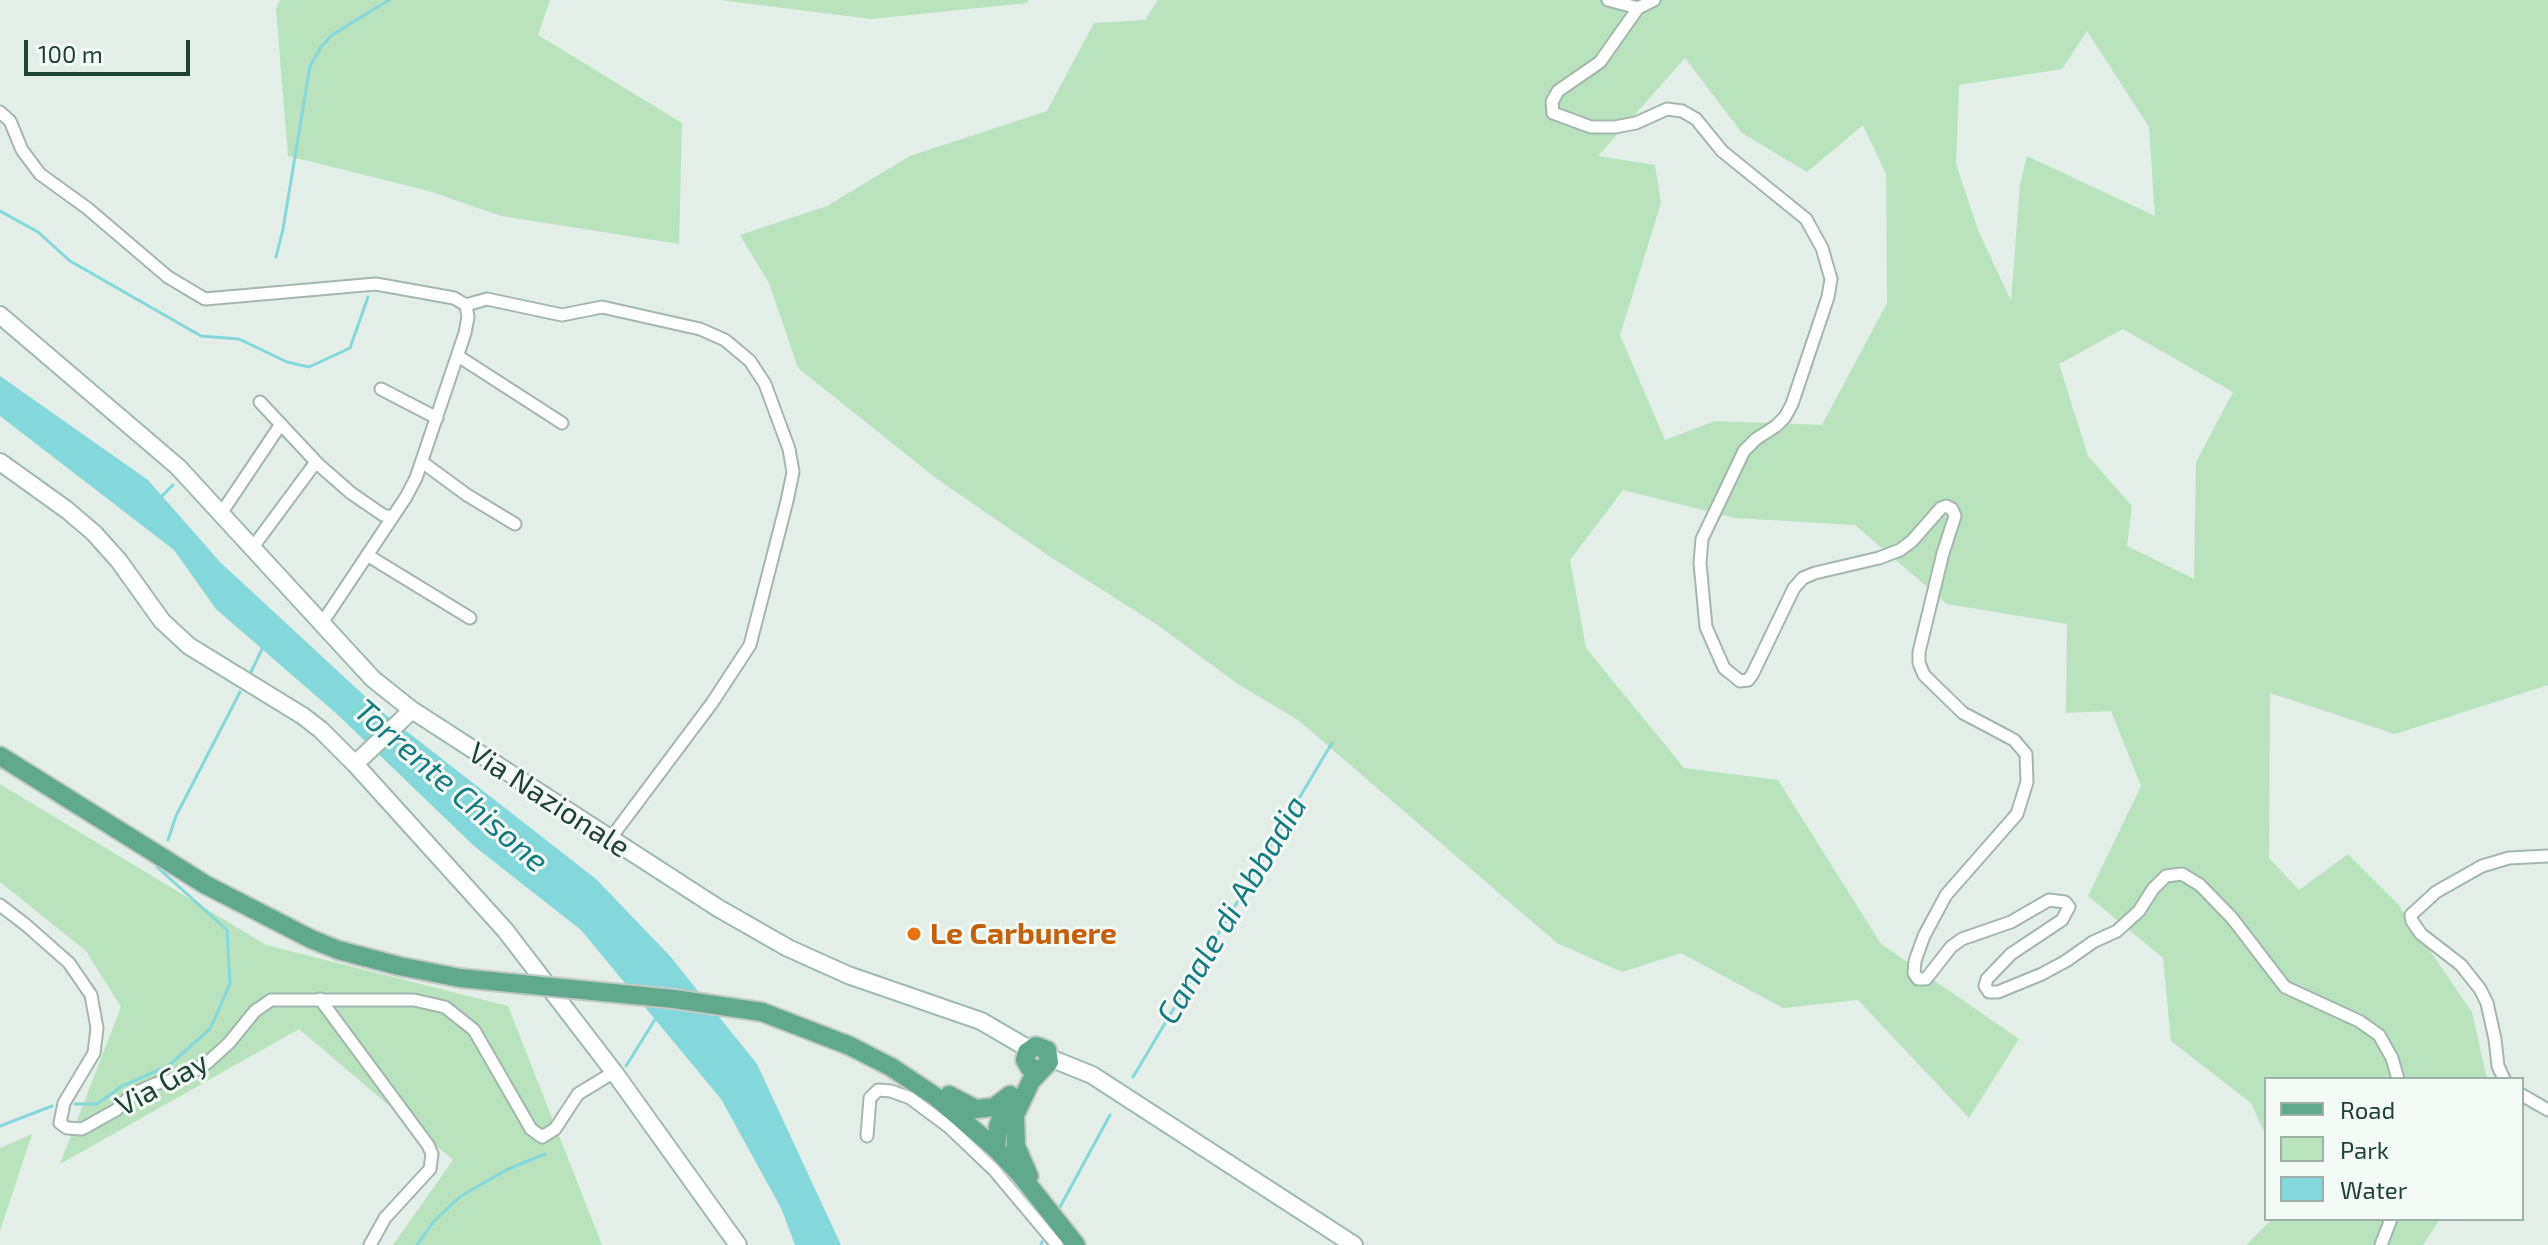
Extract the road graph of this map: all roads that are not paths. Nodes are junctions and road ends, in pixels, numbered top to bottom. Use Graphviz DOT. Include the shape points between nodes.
graph roads {
  1 [pos="1608,0"];
  2 [pos="1654,0"];
  3 [pos="1638,8"];
  4 [pos="0,112"];
  5 [pos="466,305"];
  6 [pos="0,315"];
  7 [pos="458,356"];
  8 [pos="381,389"];
  9 [pos="260,402"];
  10 [pos="437,418"];
  11 [pos="562,423"];
  12 [pos="281,424"];
  13 [pos="0,462"];
  14 [pos="422,462"];
  15 [pos="319,465"];
  16 [pos="222,512"];
  17 [pos="392,517"];
  18 [pos="515,524"];
  19 [pos="253,547"];
  20 [pos="367,555"];
  21 [pos="470,618"];
  22 [pos="322,623"];
  23 [pos="412,710"];
  24 [pos="0,756"];
  25 [pos="355,764"];
  26 [pos="610,839"];
  27 [pos="2548,856"];
  28 [pos="0,905"];
  29 [pos="320,999"];
  30 [pos="796,1024"];
  31 [pos="1036,1060"];
  32 [pos="614,1072"];
  33 [pos="2397,1077"];
  34 [pos="2503,1077"];
  35 [pos="1010,1095"];
  36 [pos="2524,1096"];
  37 [pos="2548,1110"];
  38 [pos="867,1136"];
  39 [pos="996,1149"];
  40 [pos="1049,1209"];
  41 [pos="2390,1221"];
  42 [pos="370,1245"];
  43 [pos="738,1245"];
  44 [pos="1057,1245"];
  45 [pos="1076,1245"];
  46 [pos="1354,1245"];
  47 [pos="2381,1245"];
  1 -- 3 [label="street"];
  2 -- 3 [label="street"];
  3 -- 33 [label="street" via="1600,62 1558,91 1553,113 1591,127 1636,123 1667,109 1696,119 1722,151 1806,219 1831,279 1792,404 1776,426 1744,451 1702,539 1706,627 1724,668 1740,681 1748,680 1803,578 1900,550 1946,506 1955,516 1919,663 1924,675 1963,713 2014,740 2026,754 2027,782 2017,814 1946,895 1915,961 1918,979 1926,979 1962,939 2011,922 2049,900 2065,902 2069,907 2062,920 2011,954 1987,979 1989,992 1998,992 2042,974 2117,931 2166,876 2182,874 2232,918 2285,987 2379,1035"];
  4 -- 5 [label="street" via="40,174 168,277 205,299 376,284 454,298"];
  5 -- 7 [label="street"];
  5 -- 26 [label="street" via="487,299 562,315 610,308 712,334 750,361 765,384 789,449 793,472 750,645"];
  6 -- 16 [label="main road, Via Nazionale" via="157,447"];
  7 -- 10 [label="street"];
  7 -- 11 [label="street"];
  8 -- 10 [label="street"];
  9 -- 12 [label="street"];
  10 -- 14 [label="street"];
  12 -- 15 [label="street"];
  12 -- 16 [label="street"];
  13 -- 25 [label="main road" via="94,533 162,621 189,646 303,716"];
  14 -- 17 [label="street"];
  14 -- 18 [label="street"];
  15 -- 17 [label="street" via="351,493"];
  15 -- 19 [label="street" via="313,466"];
  16 -- 19 [label="main road, Via Nazionale"];
  17 -- 20 [label="street"];
  19 -- 22 [label="main road, Via Nazionale"];
  20 -- 21 [label="street"];
  20 -- 22 [label="street"];
  22 -- 23 [label="main road, Via Nazionale" via="373,679"];
  23 -- 25 [label="main road"];
  23 -- 26 [label="main road, Via Nazionale"];
  24 -- 30 [label="main road, bridge" via="206,885 338,950 460,978 674,999 762,1012"];
  25 -- 32 [label="main road" via="490,911"];
  26 -- 31 [label="main road, Via Nazionale" via="788,948 996,1027"];
  27 -- 34 [label="street" via="2482,866 2436,892 2411,915 2421,934 2461,965 2480,989"];
  28 -- 29 [label="street, Via Gay" via="69,963 91,995 97,1028 94,1053 64,1103 60,1123 67,1128 82,1129 133,1094 184,1077 207,1063 271,1000"];
  29 -- 32 [label="street, Via Gay" via="414,1000 445,1007 474,1030 531,1129 542,1137 555,1129 578,1094"];
  29 -- 42 [label="street" via="432,1154 430,1169 385,1218"];
  30 -- 35 [label="main road" via="820,1025 853,1037 968,1107 994,1107"];
  30 -- 39 [label="main road" via="891,1067 936,1097"];
  31 -- 35 [label="main road"];
  31 -- 40 [label="main road" via="1014,1129 1025,1168"];
  31 -- 46 [label="main road, Via Nazionale" via="1092,1075"];
  32 -- 43 [label="main road"];
  35 -- 39 [label="main road"];
  36 -- 37 [label="street"];
  38 -- 44 [label="street" via="870,1098 878,1090 910,1098 994,1170"];
  39 -- 40 [label="main road"];
  40 -- 45 [label="main road"];
  41 -- 47 [label="street"];
}
